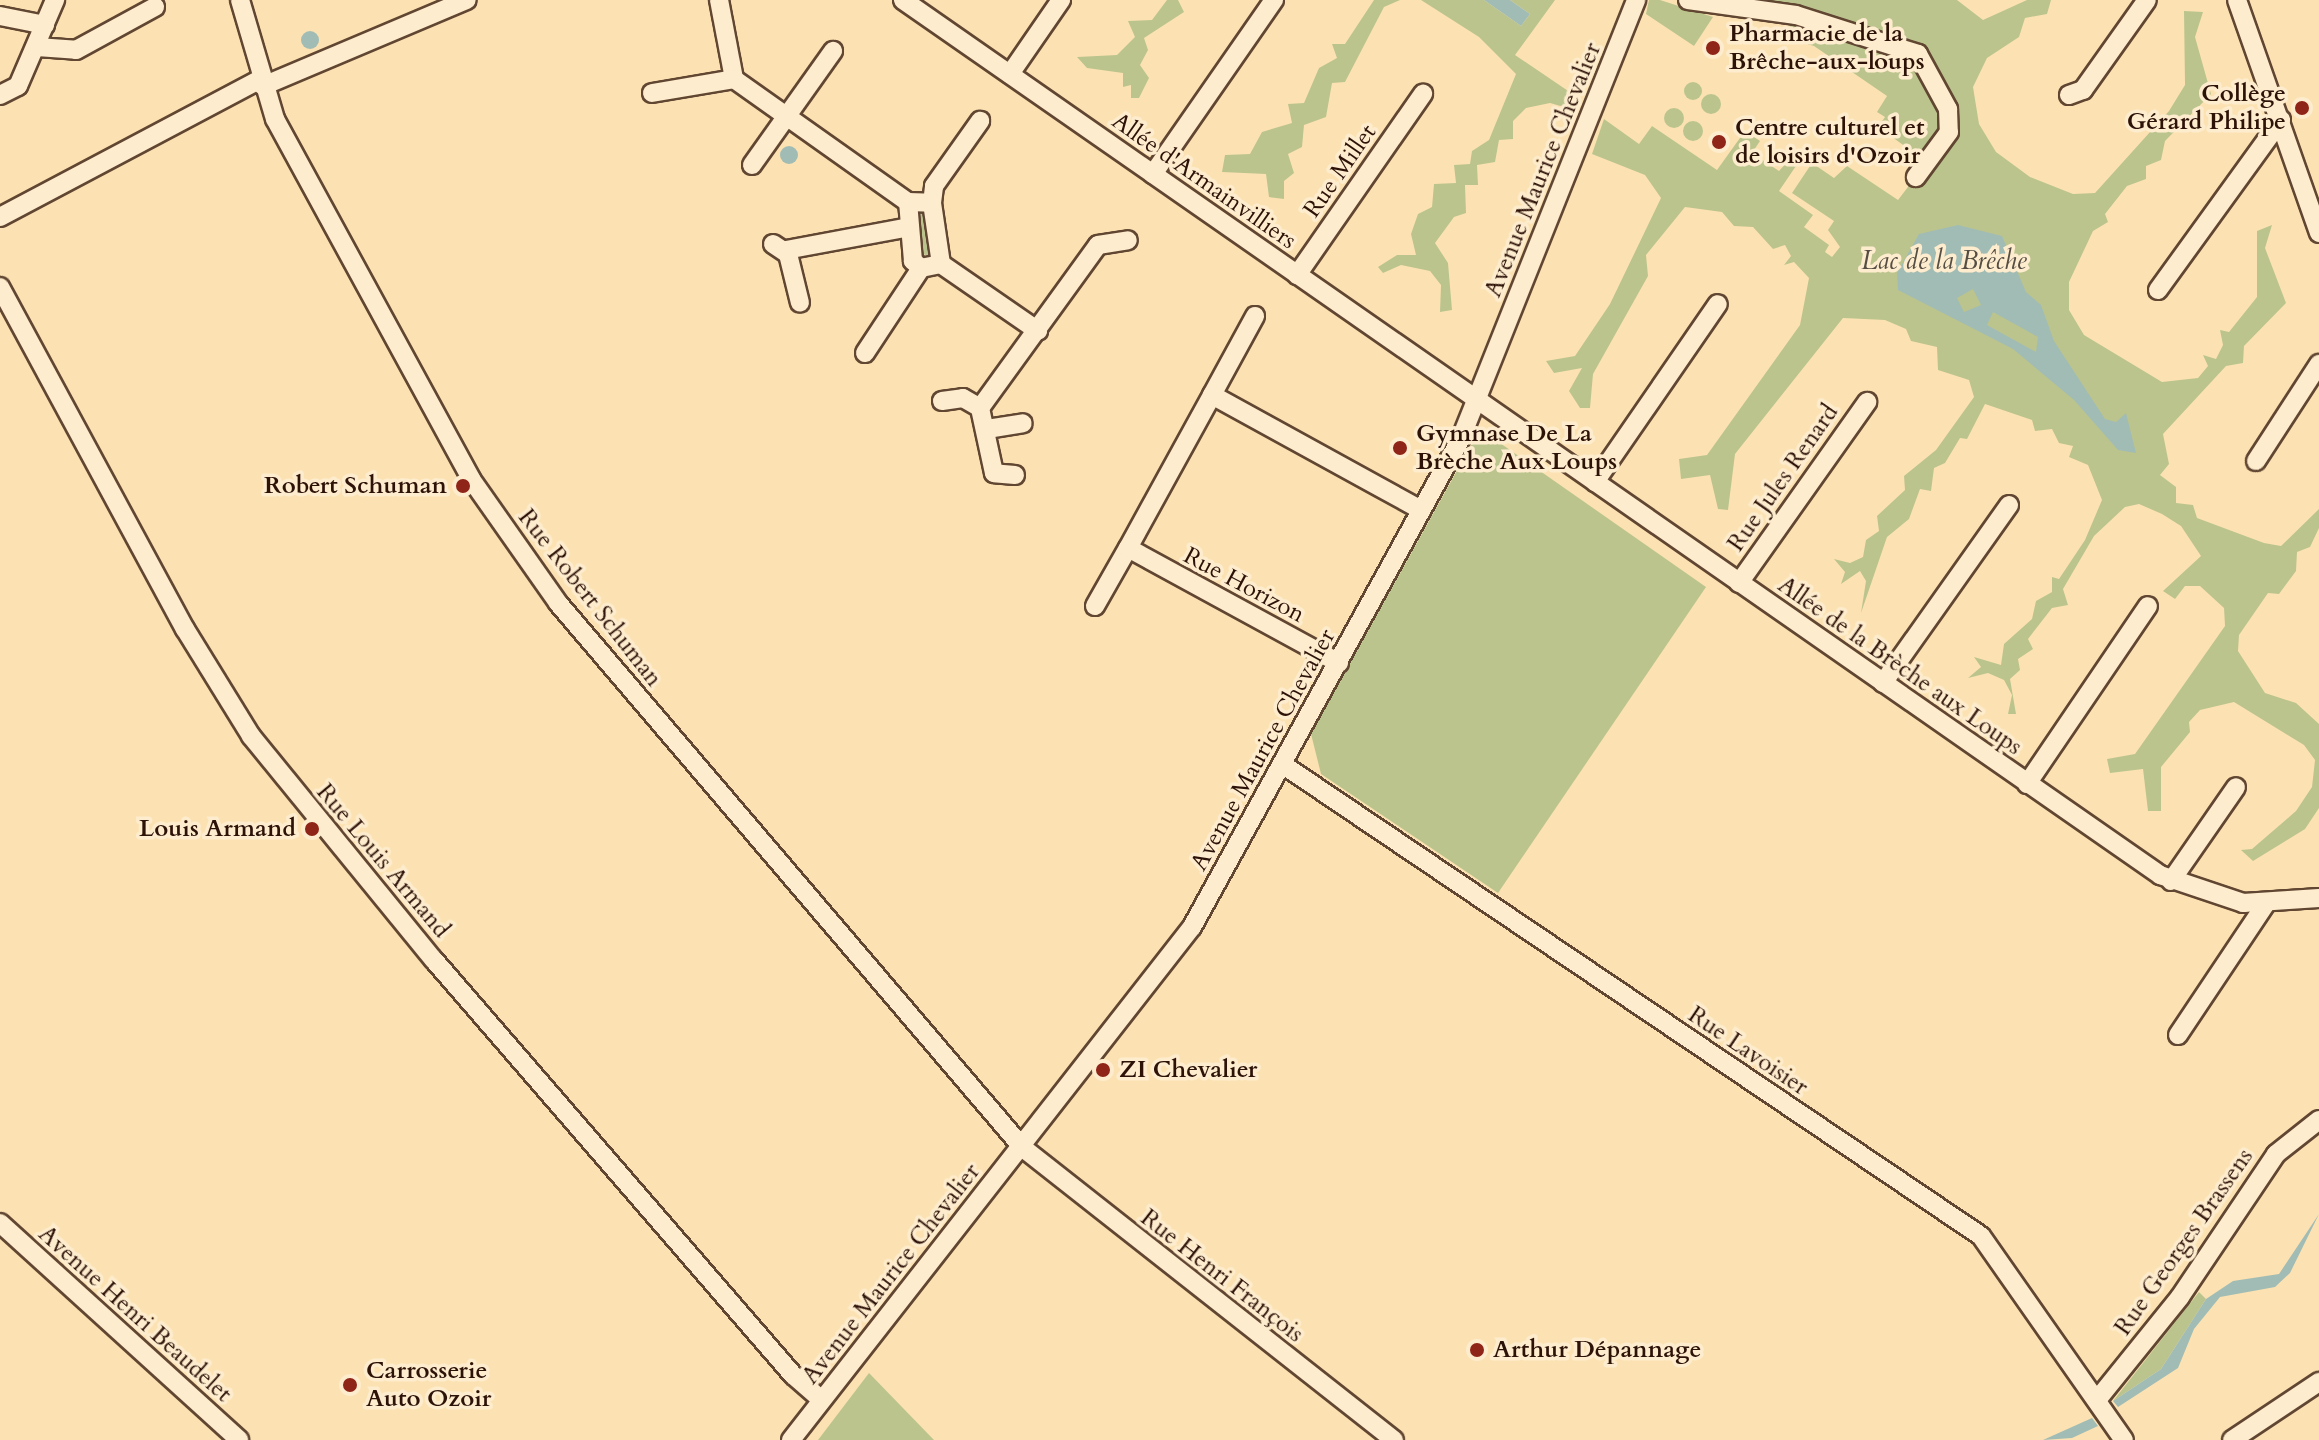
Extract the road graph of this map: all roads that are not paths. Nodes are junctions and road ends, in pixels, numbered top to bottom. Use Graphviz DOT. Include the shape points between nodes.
graph roads {
  1 [pos="55,0"];
  2 [pos="240,0"];
  3 [pos="467,0"];
  4 [pos="719,0"];
  5 [pos="903,0"];
  6 [pos="1061,0"];
  7 [pos="1274,0"];
  8 [pos="1636,0"];
  9 [pos="1688,0"];
  10 [pos="2147,0"];
  11 [pos="2237,0"];
  12 [pos="155,7"];
  13 [pos="0,16"];
  14 [pos="45,25"];
  15 [pos="37,47"];
  16 [pos="833,51"];
  17 [pos="1010,74"];
  18 [pos="734,79"];
  19 [pos="262,82"];
  20 [pos="652,93"];
  21 [pos="1423,94"];
  22 [pos="0,95"];
  23 [pos="2069,95"];
  24 [pos="786,116"];
  25 [pos="2281,120"];
  26 [pos="980,121"];
  27 [pos="752,165"];
  28 [pos="1153,174"];
  29 [pos="1916,177"];
  30 [pos="908,202"];
  31 [pos="932,203"];
  32 [pos="0,217"];
  33 [pos="905,228"];
  34 [pos="2319,233"];
  35 [pos="1128,240"];
  36 [pos="941,264"];
  37 [pos="921,268"];
  38 [pos="1297,275"];
  39 [pos="0,287"];
  40 [pos="2158,290"];
  41 [pos="800,303"];
  42 [pos="1718,304"];
  43 [pos="1255,316"];
  44 [pos="1038,331"];
  45 [pos="865,353"];
  46 [pos="2319,364"];
  47 [pos="1212,395"];
  48 [pos="942,401"];
  49 [pos="1477,401"];
  50 [pos="1867,402"];
  51 [pos="980,408"];
  52 [pos="1023,423"];
  53 [pos="987,429"];
  54 [pos="2256,461"];
  55 [pos="1015,475"];
  56 [pos="1595,482"];
  57 [pos="2009,505"];
  58 [pos="1421,510"];
  59 [pos="1128,548"];
  60 [pos="1739,583"];
  61 [pos="1095,606"];
  62 [pos="2148,606"];
  63 [pos="1339,663"];
  64 [pos="1883,683"];
  65 [pos="1282,764"];
  66 [pos="2027,784"];
  67 [pos="2236,787"];
  68 [pos="2171,881"];
  69 [pos="2319,898"];
  70 [pos="2265,905"];
  71 [pos="2178,1035"];
  72 [pos="2319,1120"];
  73 [pos="1023,1148"];
  74 [pos="0,1223"];
  75 [pos="2319,1382"];
  76 [pos="822,1400"];
  77 [pos="2097,1400"];
  78 [pos="239,1440"];
  79 [pos="791,1440"];
  80 [pos="1394,1440"];
  81 [pos="2124,1440"];
  82 [pos="2232,1440"];
  1 -- 14 [label="street"];
  2 -- 19 [label="street, Rue Robert Schuman"];
  3 -- 19 [label="street"];
  4 -- 18 [label="street"];
  5 -- 17 [label="street, Allée d'Armainvilliers"];
  6 -- 17 [label="street"];
  7 -- 28 [label="street"];
  8 -- 49 [label="street, Avenue Maurice Chevalier"];
  9 -- 29 [label="street" via="1796,15 1918,54 1948,109 1949,132"];
  10 -- 23 [label="street" via="2083,90"];
  11 -- 25 [label="street"];
  12 -- 15 [label="street" via="76,50"];
  13 -- 14 [label="street"];
  14 -- 15 [label="street"];
  15 -- 22 [label="street" via="18,86"];
  16 -- 24 [label="street"];
  17 -- 28 [label="street, Allée d'Armainvilliers"];
  18 -- 20 [label="street"];
  18 -- 24 [label="street"];
  19 -- 32 [label="street"];
  19 -- 73 [label="street, Rue Robert Schuman" via="471,479 533,570"];
  21 -- 38 [label="street, Rue Millet"];
  24 -- 27 [label="street"];
  24 -- 30 [label="street"];
  25 -- 34 [label="street"];
  25 -- 40 [label="street"];
  26 -- 31 [label="street" via="934,186"];
  28 -- 38 [label="street, Allée d'Armainvilliers"];
  30 -- 31 [label="street"];
  30 -- 33 [label="street"];
  31 -- 36 [label="street"];
  33 -- 37 [label="street"];
  33 -- 41 [label="street" via="779,247"];
  35 -- 44 [label="street" via="1098,245"];
  36 -- 37 [label="street"];
  36 -- 44 [label="street"];
  37 -- 45 [label="street"];
  38 -- 49 [label="street, Allée d'Armainvilliers"];
  39 -- 76 [label="street, Rue Louis Armand" via="251,736 434,960 793,1375"];
  42 -- 56 [label="street"];
  43 -- 47 [label="street"];
  44 -- 51 [label="street"];
  46 -- 54 [label="street"];
  47 -- 58 [label="street"];
  47 -- 59 [label="street"];
  48 -- 51 [label="street" via="963,398"];
  49 -- 56 [label="street, Allée de la Brèche aux Loups"];
  49 -- 58 [label="street, Avenue Maurice Chevalier"];
  50 -- 60 [label="street, Rue Jules Renard"];
  51 -- 53 [label="street"];
  52 -- 53 [label="street"];
  53 -- 55 [label="street" via="994,473"];
  56 -- 60 [label="street, Allée de la Brèche aux Loups"];
  57 -- 64 [label="street"];
  58 -- 63 [label="street, Avenue Maurice Chevalier"];
  59 -- 61 [label="street"];
  59 -- 63 [label="street, Rue Horizon"];
  60 -- 64 [label="street, Allée de la Brèche aux Loups"];
  62 -- 66 [label="street"];
  63 -- 65 [label="street, Avenue Maurice Chevalier"];
  64 -- 66 [label="street, Allée de la Brèche aux Loups"];
  65 -- 73 [label="street, Avenue Maurice Chevalier" via="1185,938"];
  65 -- 77 [label="street, Rue Lavoisier" via="1981,1236"];
  66 -- 68 [label="street, Allée de la Brèche aux Loups"];
  67 -- 68 [label="street"];
  68 -- 70 [label="street, Allée de la Brèche aux Loups" via="2205,896"];
  69 -- 70 [label="street, Allée de la Brèche aux Loups"];
  70 -- 71 [label="street"];
  72 -- 77 [label="street, Rue Georges Brassens" via="2276,1154 2180,1297"];
  73 -- 76 [label="street, Avenue Maurice Chevalier"];
  73 -- 80 [label="street, Rue Henri François"];
  74 -- 78 [label="street, Avenue Henri Beaudelet"];
  75 -- 82 [label="street"];
  76 -- 79 [label="street, Avenue Maurice Chevalier"];
  77 -- 81 [label="street, Rue Lavoisier"];
}
